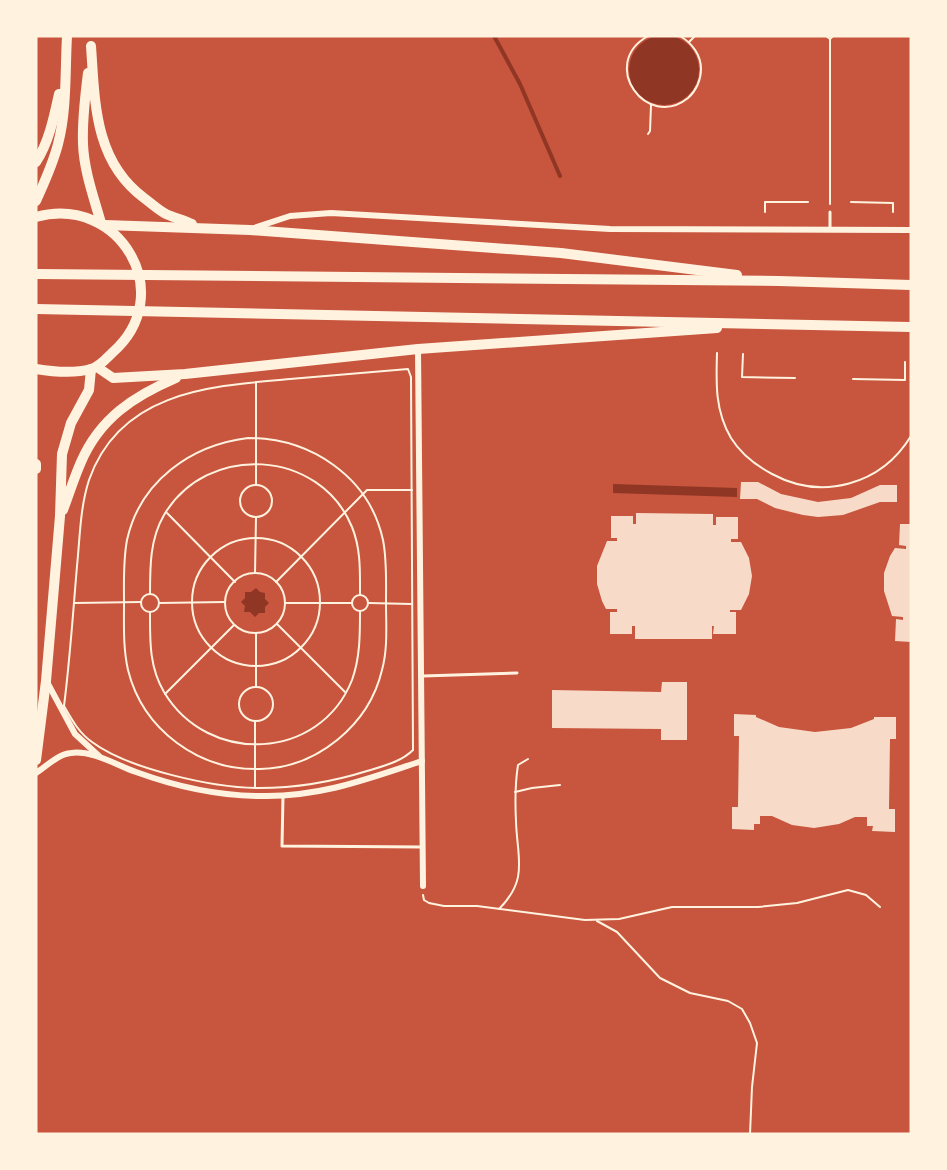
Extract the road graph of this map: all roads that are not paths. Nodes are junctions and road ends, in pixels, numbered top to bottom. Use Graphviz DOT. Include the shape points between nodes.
graph roads {
  1 [pos="67,36"];
  2 [pos="91,41"];
  3 [pos="65,67"];
  4 [pos="36,162"];
  5 [pos="36,201"];
  6 [pos="830,212"];
  7 [pos="36,217"];
  8 [pos="103,224"];
  9 [pos="201,227"];
  10 [pos="250,230"];
  11 [pos="830,230"];
  12 [pos="911,230"];
  13 [pos="36,274"];
  14 [pos="778,281"];
  15 [pos="911,283"];
  16 [pos="36,309"];
  17 [pos="780,323"];
  18 [pos="911,329"];
  19 [pos="418,349"];
  20 [pos="94,368"];
  21 [pos="36,369"];
  22 [pos="185,374"];
  23 [pos="36,464"];
  24 [pos="36,469"];
  25 [pos="60,516"];
  26 [pos="517,673"];
  27 [pos="421,676"];
  28 [pos="46,681"];
  29 [pos="102,759"];
  30 [pos="36,760"];
  31 [pos="422,761"];
  32 [pos="36,773"];
  33 [pos="283,796"];
  34 [pos="423,847"];
  35 [pos="423,886"];
  1 -- 3 [label="main road"];
  2 -- 8 [label="main road" via="83,146"];
  2 -- 9 [label="main road" via="95,111 111,160 128,184 164,213"];
  3 -- 4 [label="main road" via="53,123"];
  3 -- 5 [label="main road" via="58,144"];
  6 -- 11 [label="lane"];
  7 -- 8 [label="main road" via="73,213"];
  8 -- 9 [label="main road"];
  8 -- 20 [label="main road" via="132,255 141,293 131,331 120,347"];
  9 -- 10 [label="main road"];
  10 -- 11 [label="street" via="291,216 331,213 590,229"];
  10 -- 14 [label="main road" via="561,253"];
  11 -- 12 [label="street"];
  13 -- 14 [label="main road"];
  14 -- 15 [label="main road"];
  16 -- 17 [label="main road"];
  17 -- 18 [label="main road"];
  17 -- 19 [label="main road"];
  19 -- 22 [label="main road"];
  19 -- 27 [label="street"];
  20 -- 21 [label="main road" via="55,372"];
  20 -- 22 [label="main road" via="113,378"];
  20 -- 25 [label="main road" via="89,390 70,423 62,454"];
  22 -- 25 [label="main road" via="149,390 112,417 88,447"];
  23 -- 24 [label="main road"];
  25 -- 28 [label="main road"];
  26 -- 27 [label="lane"];
  27 -- 31 [label="street"];
  28 -- 29 [label="street" via="75,734"];
  28 -- 30 [label="main road"];
  29 -- 32 [label="street" via="69,753"];
  29 -- 33 [label="street" via="205,792"];
  31 -- 33 [label="street" via="340,788"];
  31 -- 34 [label="street"];
  33 -- 34 [label="lane" via="282,846"];
  34 -- 35 [label="street"];
}
